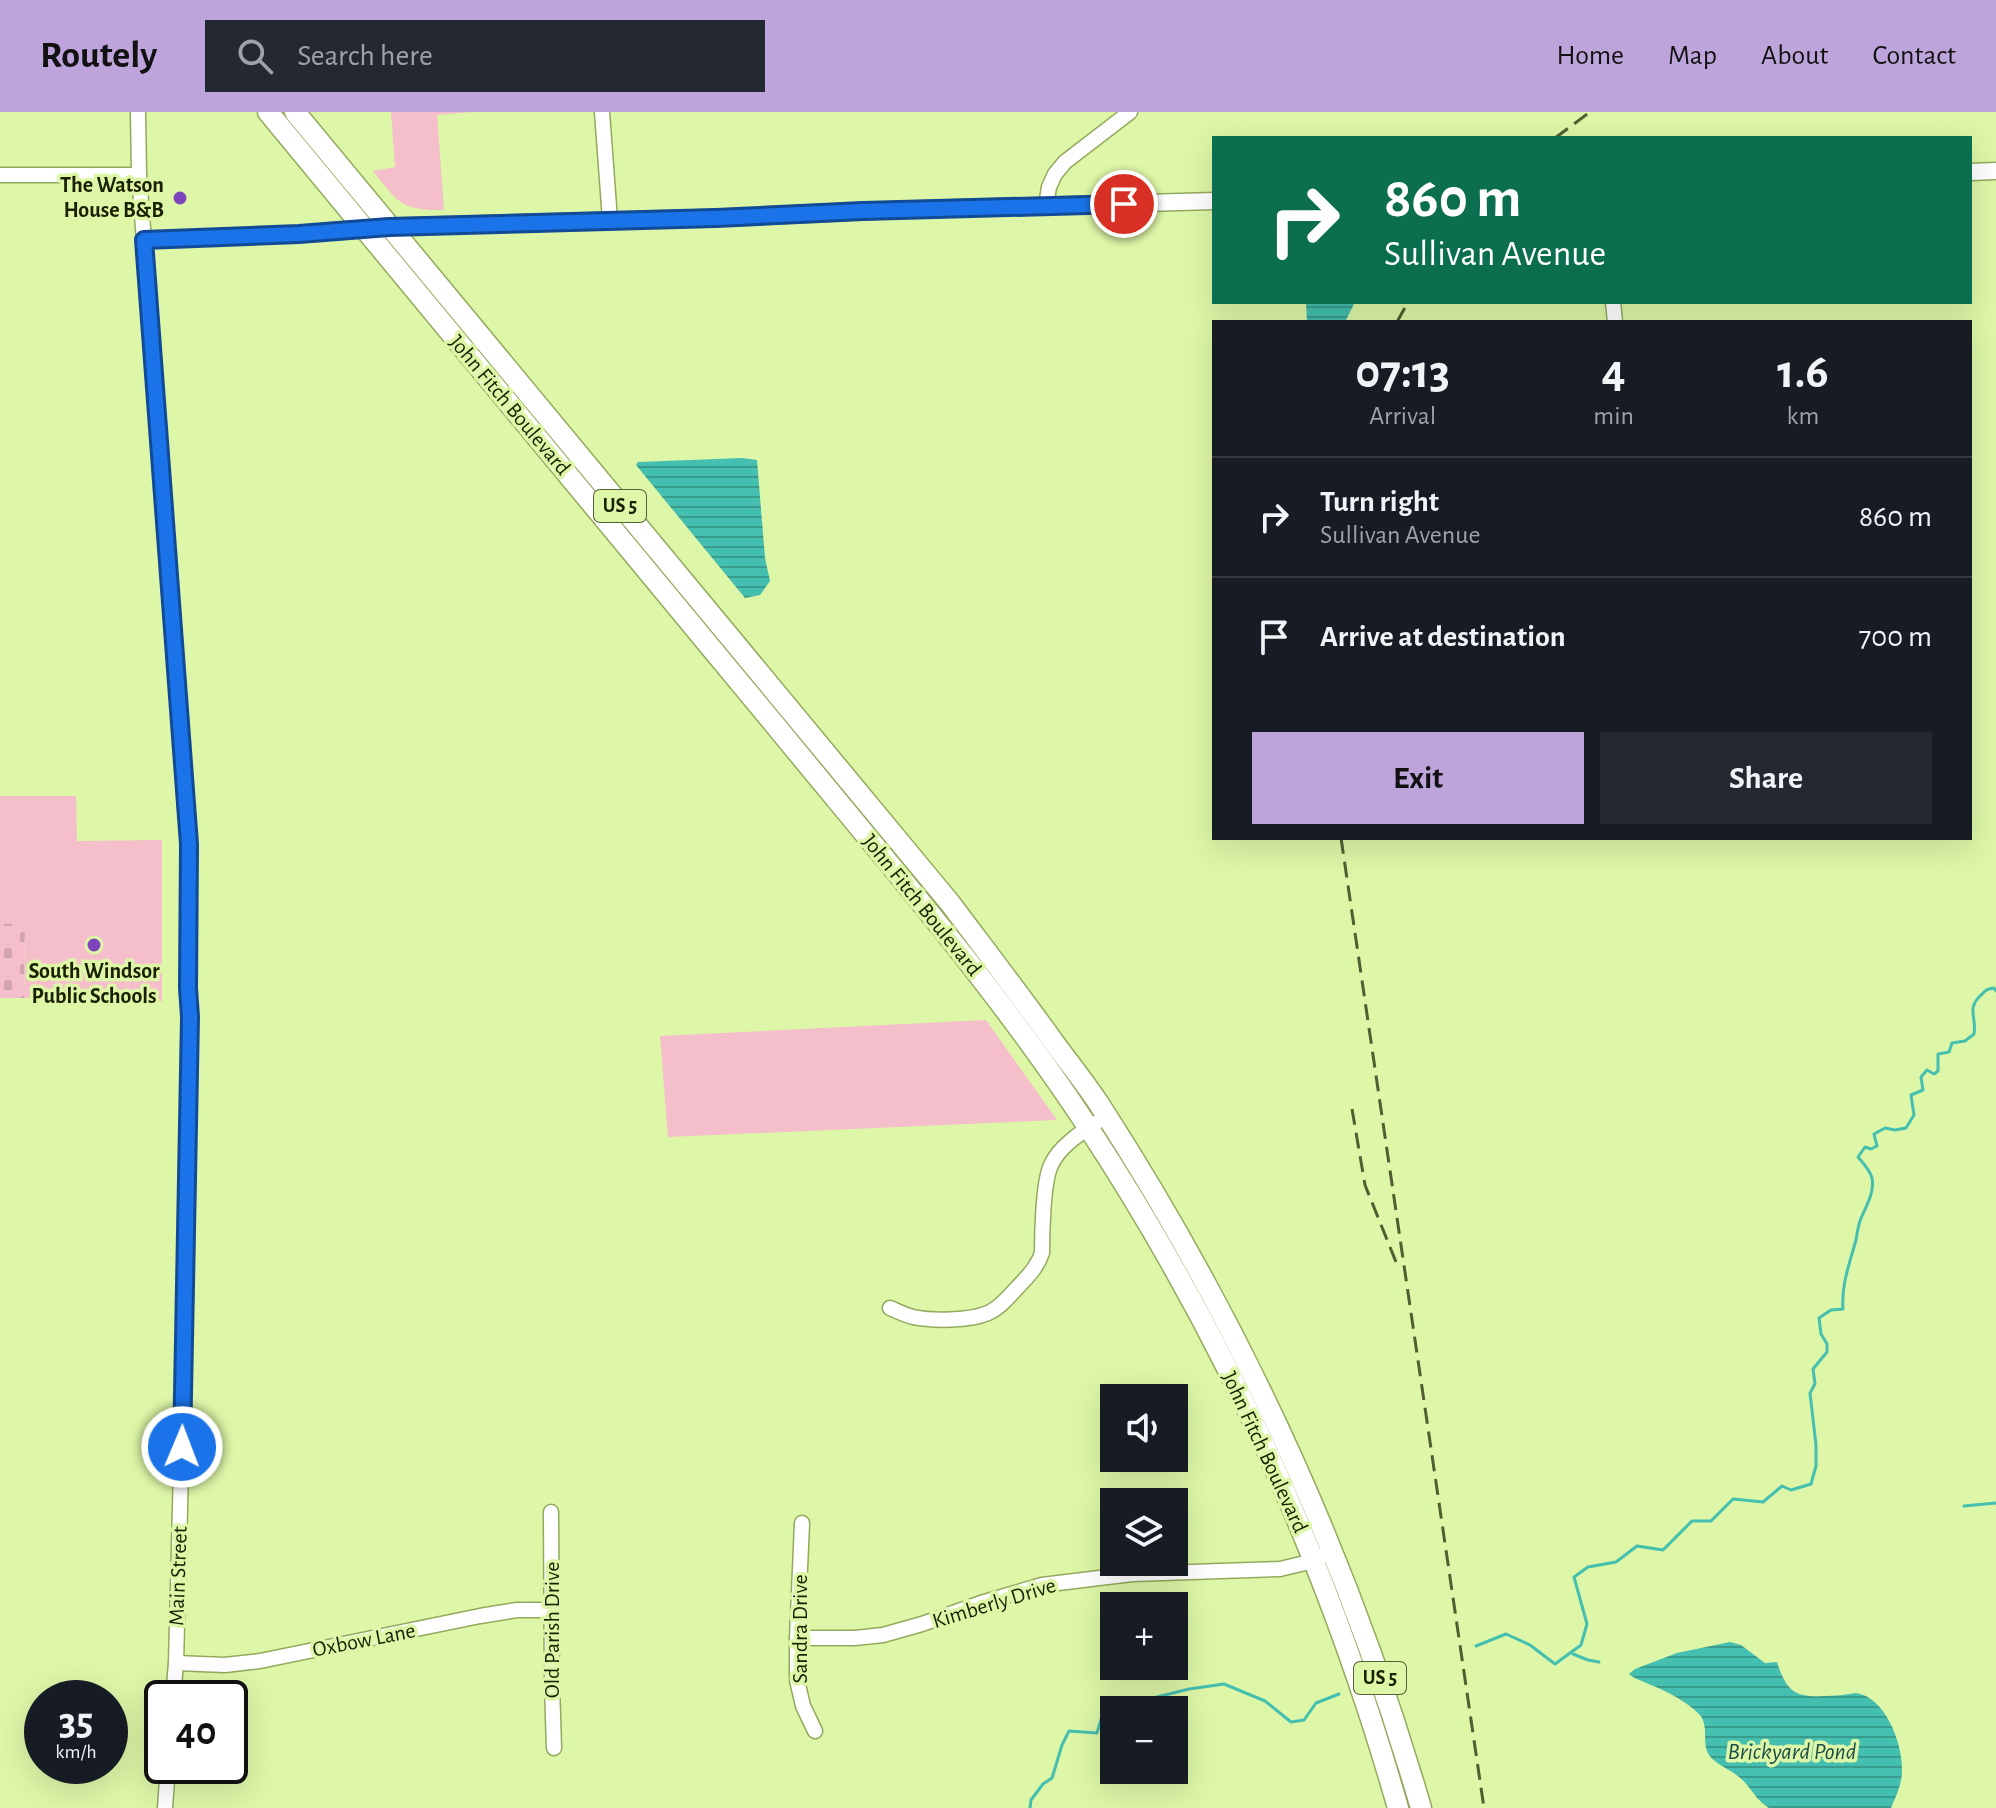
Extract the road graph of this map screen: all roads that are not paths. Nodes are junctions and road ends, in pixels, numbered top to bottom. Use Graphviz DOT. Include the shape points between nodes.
graph roads {
  1 [pos="138,112"];
  2 [pos="268,112"];
  3 [pos="295,112"];
  4 [pos="602,112"];
  5 [pos="1130,112"];
  6 [pos="1996,171"];
  7 [pos="1972,172"];
  8 [pos="0,175"];
  9 [pos="139,175"];
  10 [pos="1212,201"];
  11 [pos="1046,206"];
  12 [pos="610,220"];
  13 [pos="389,227"];
  14 [pos="363,229"];
  15 [pos="144,240"];
  16 [pos="852,785"];
  17 [pos="835,799"];
  18 [pos="1107,1117"];
  19 [pos="1088,1128"];
  20 [pos="890,1308"];
  21 [pos="1212,1317"];
  22 [pos="1282,1433"];
  23 [pos="1263,1442"];
  24 [pos="551,1512"];
  25 [pos="802,1523"];
  26 [pos="1333,1551"];
  27 [pos="1314,1559"];
  28 [pos="552,1610"];
  29 [pos="797,1638"];
  30 [pos="176,1663"];
  31 [pos="175,1680"];
  32 [pos="815,1731"];
  33 [pos="554,1748"];
  34 [pos="167,1784"];
  35 [pos="165,1808"];
  36 [pos="1398,1808"];
  37 [pos="1421,1808"];
  1 -- 9 [label="street, Main Street"];
  2 -- 14 [label="highway, John Fitch Boulevard / US 5"];
  3 -- 13 [label="highway, John Fitch Boulevard / US 5"];
  4 -- 12 [label="street"];
  5 -- 11 [label="street" via="1065,162 1049,187"];
  6 -- 7 [label="main road"];
  8 -- 9 [label="street"];
  9 -- 15 [label="street, Main Street"];
  10 -- 11 [label="main road"];
  11 -- 12 [label="main road"];
  12 -- 13 [label="main road"];
  13 -- 14 [label="main road"];
  13 -- 16 [label="highway, John Fitch Boulevard / US 5"];
  14 -- 15 [label="street"];
  14 -- 17 [label="highway, John Fitch Boulevard / US 5"];
  15 -- 30 [label="street, Main Street" via="189,844 187,1241"];
  16 -- 17 [label="highway"];
  16 -- 18 [label="highway, John Fitch Boulevard / US 5" via="959,915"];
  17 -- 19 [label="highway, John Fitch Boulevard / US 5" via="972,964"];
  18 -- 19 [label="street"];
  18 -- 21 [label="highway, John Fitch Boulevard / US 5" via="1162,1206"];
  19 -- 20 [label="street" via="1051,1166 1039,1263 998,1307 973,1318 953,1319 914,1317"];
  19 -- 21 [label="highway, John Fitch Boulevard / US 5"];
  21 -- 22 [label="highway, John Fitch Boulevard / US 5"];
  21 -- 23 [label="highway, John Fitch Boulevard / US 5"];
  22 -- 23 [label="highway"];
  22 -- 26 [label="highway, John Fitch Boulevard / US 5"];
  23 -- 27 [label="highway, John Fitch Boulevard / US 5"];
  24 -- 28 [label="street, Old Parish Drive"];
  25 -- 29 [label="street, Sandra Drive"];
  26 -- 27 [label="street, Kimberly Drive"];
  26 -- 37 [label="highway, John Fitch Boulevard / US 5"];
  27 -- 29 [label="street, Kimberly Drive" via="1275,1569 1132,1574 1053,1583 883,1635"];
  27 -- 36 [label="highway, John Fitch Boulevard / US 5"];
  28 -- 30 [label="street, Oxbow Lane" via="480,1616 260,1661"];
  28 -- 33 [label="street, Old Parish Drive"];
  29 -- 32 [label="street, Sandra Drive" via="797,1680"];
  30 -- 31 [label="street, Main Street"];
  34 -- 35 [label="street"];
}
